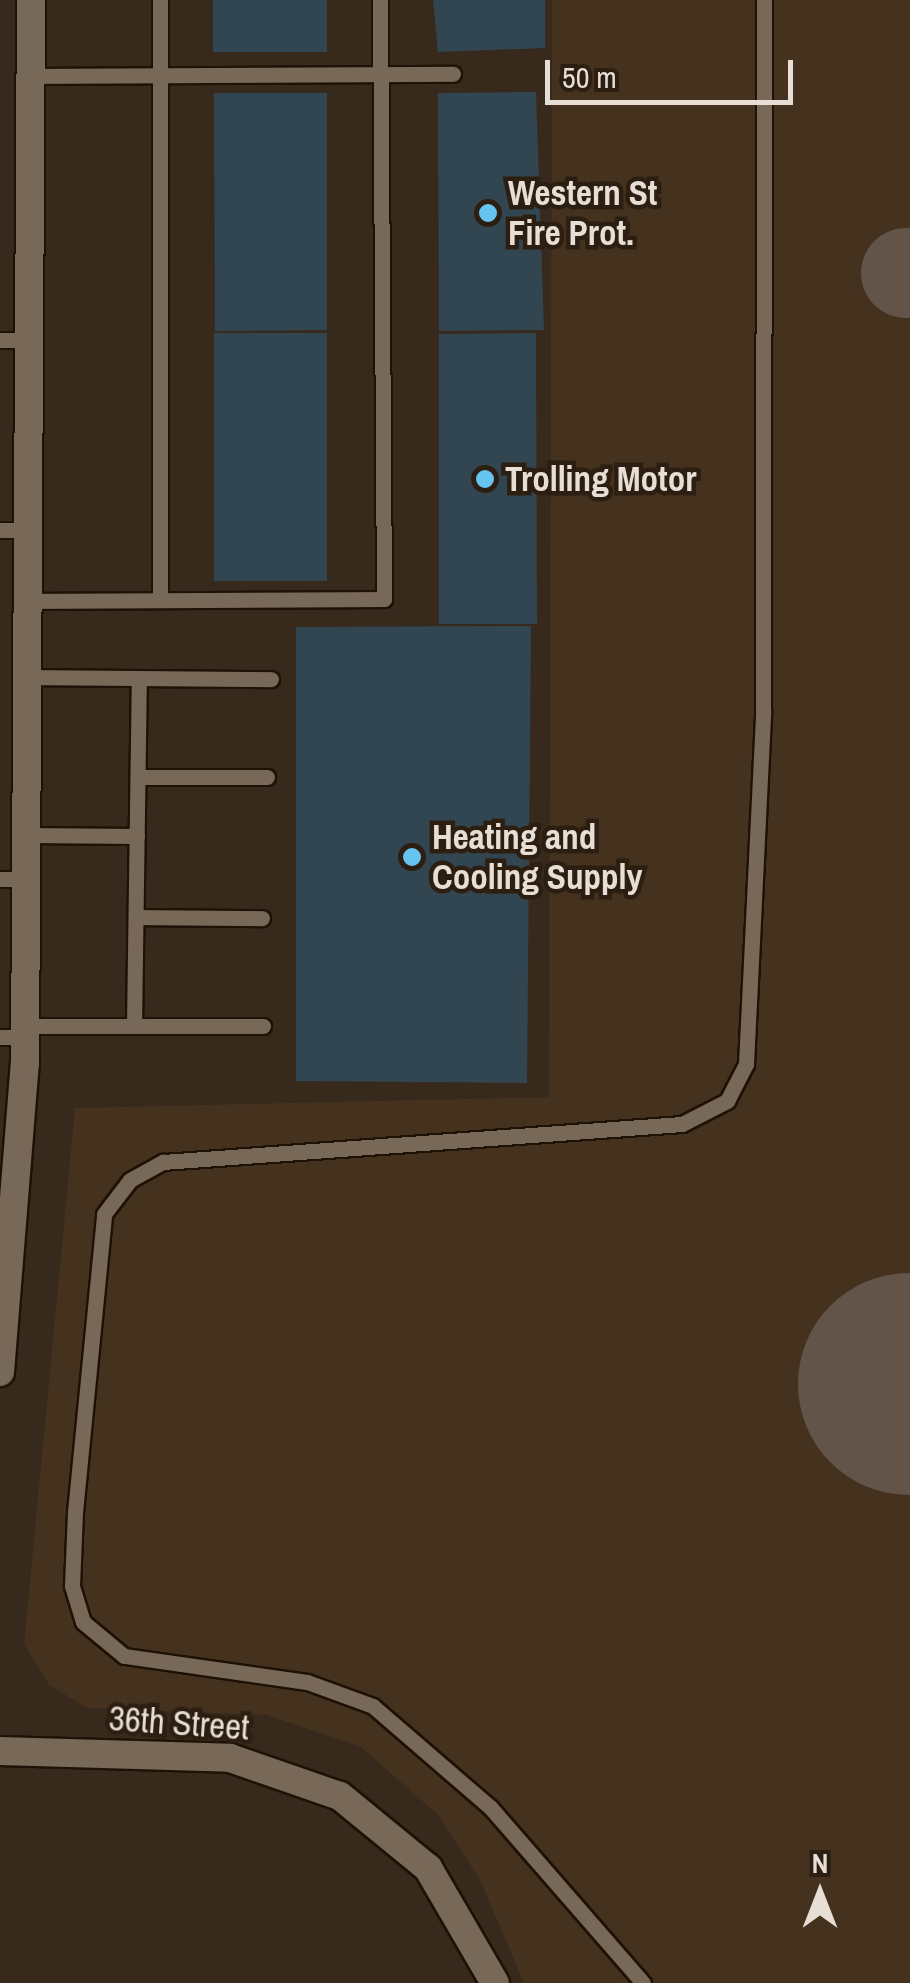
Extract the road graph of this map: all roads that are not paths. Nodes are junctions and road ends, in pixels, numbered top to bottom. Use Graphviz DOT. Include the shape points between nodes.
graph roads {
  1 [pos="30,0"];
  2 [pos="160,0"];
  3 [pos="380,0"];
  4 [pos="764,0"];
  5 [pos="380,74"];
  6 [pos="452,74"];
  7 [pos="30,76"];
  8 [pos="160,76"];
  9 [pos="0,340"];
  10 [pos="29,340"];
  11 [pos="14,530"];
  12 [pos="160,600"];
  13 [pos="27,601"];
  14 [pos="27,677"];
  15 [pos="139,678"];
  16 [pos="271,680"];
  17 [pos="138,777"];
  18 [pos="267,777"];
  19 [pos="26,835"];
  20 [pos="137,836"];
  21 [pos="13,879"];
  22 [pos="136,917"];
  23 [pos="262,918"];
  24 [pos="134,1026"];
  25 [pos="263,1026"];
  26 [pos="17,1034"];
  27 [pos="8,1181"];
  28 [pos="5,1274"];
  29 [pos="0,1372"];
  30 [pos="0,1751"];
  31 [pos="494,1983"];
  32 [pos="643,1983"];
  1 -- 7 [label="street"];
  2 -- 8 [label="lane"];
  3 -- 5 [label="lane"];
  4 -- 32 [label="lane" via="763,711 746,1064 726,1100 682,1124 163,1162 130,1180 104,1214 75,1512 72,1586 96,1634 124,1656 307,1682 373,1706 491,1808"];
  5 -- 6 [label="lane"];
  5 -- 8 [label="lane"];
  5 -- 12 [label="lane" via="384,599"];
  7 -- 8 [label="lane"];
  7 -- 10 [label="street"];
  8 -- 12 [label="lane"];
  9 -- 10 [label="lane"];
  10 -- 11 [label="street"];
  11 -- 13 [label="street"];
  12 -- 13 [label="lane"];
  13 -- 14 [label="street"];
  14 -- 15 [label="lane"];
  14 -- 19 [label="street"];
  15 -- 16 [label="lane"];
  15 -- 17 [label="lane"];
  17 -- 18 [label="lane"];
  17 -- 20 [label="lane"];
  19 -- 20 [label="lane"];
  19 -- 21 [label="street"];
  20 -- 22 [label="lane"];
  21 -- 26 [label="street"];
  22 -- 23 [label="lane"];
  22 -- 24 [label="lane"];
  24 -- 25 [label="lane"];
  24 -- 26 [label="lane"];
  26 -- 27 [label="street"];
  27 -- 28 [label="street"];
  28 -- 29 [label="street"];
  30 -- 31 [label="street, 36th Street" via="230,1758 340,1796 428,1868"];
}
